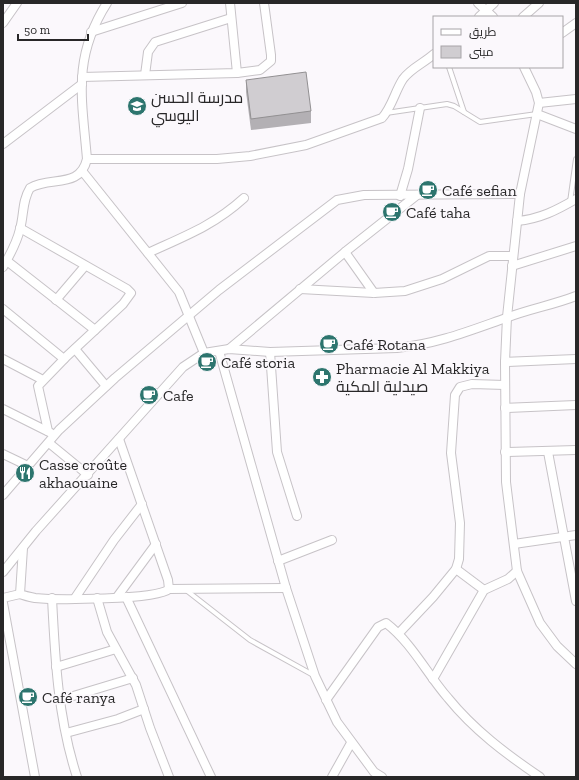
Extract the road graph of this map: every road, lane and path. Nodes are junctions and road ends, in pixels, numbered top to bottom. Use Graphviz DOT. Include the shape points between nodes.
graph roads {
  1 [pos="17,3"];
  2 [pos="106,3"];
  3 [pos="182,3"];
  4 [pos="230,3"];
  5 [pos="264,3"];
  6 [pos="478,3"];
  7 [pos="494,3"];
  8 [pos="540,3"];
  9 [pos="490,14"];
  10 [pos="524,16"];
  11 [pos="231,18"];
  12 [pos="3,23"];
  13 [pos="576,23"];
  14 [pos="91,32"];
  15 [pos="563,32"];
  16 [pos="433,55"];
  17 [pos="449,68"];
  18 [pos="524,68"];
  19 [pos="237,72"];
  20 [pos="145,75"];
  21 [pos="82,81"];
  22 [pos="576,99"];
  23 [pos="539,103"];
  24 [pos="420,108"];
  25 [pos="386,113"];
  26 [pos="465,113"];
  27 [pos="537,114"];
  28 [pos="576,129"];
  29 [pos="3,144"];
  30 [pos="88,159"];
  31 [pos="576,159"];
  32 [pos="83,172"];
  33 [pos="520,194"];
  34 [pos="400,196"];
  35 [pos="417,196"];
  36 [pos="244,198"];
  37 [pos="573,201"];
  38 [pos="517,221"];
  39 [pos="20,228"];
  40 [pos="576,246"];
  41 [pos="345,252"];
  42 [pos="148,253"];
  43 [pos="513,256"];
  44 [pos="5,264"];
  45 [pos="86,266"];
  46 [pos="512,266"];
  47 [pos="300,289"];
  48 [pos="374,293"];
  49 [pos="576,296"];
  50 [pos="56,300"];
  51 [pos="3,309"];
  52 [pos="188,314"];
  53 [pos="507,317"];
  54 [pos="95,330"];
  55 [pos="75,348"];
  56 [pos="229,349"];
  57 [pos="219,351"];
  58 [pos="270,352"];
  59 [pos="204,353"];
  60 [pos="64,358"];
  61 [pos="3,359"];
  62 [pos="576,359"];
  63 [pos="505,362"];
  64 [pos="43,380"];
  65 [pos="505,385"];
  66 [pos="106,386"];
  67 [pos="576,404"];
  68 [pos="505,408"];
  69 [pos="3,409"];
  70 [pos="52,433"];
  71 [pos="119,439"];
  72 [pos="49,443"];
  73 [pos="576,450"];
  74 [pos="505,452"];
  75 [pos="548,452"];
  76 [pos="3,454"];
  77 [pos="28,466"];
  78 [pos="88,475"];
  79 [pos="3,495"];
  80 [pos="142,504"];
  81 [pos="297,516"];
  82 [pos="576,535"];
  83 [pos="564,537"];
  84 [pos="332,540"];
  85 [pos="156,544"];
  86 [pos="514,544"];
  87 [pos="23,548"];
  88 [pos="278,561"];
  89 [pos="456,569"];
  90 [pos="517,570"];
  91 [pos="3,572"];
  92 [pos="286,588"];
  93 [pos="169,589"];
  94 [pos="184,589"];
  95 [pos="484,590"];
  96 [pos="20,594"];
  97 [pos="126,597"];
  98 [pos="3,598"];
  99 [pos="52,598"];
  100 [pos="75,598"];
  101 [pos="97,598"];
  102 [pos="117,598"];
  103 [pos="576,601"];
  104 [pos="3,603"];
  105 [pos="399,633"];
  106 [pos="6,638"];
  107 [pos="116,649"];
  108 [pos="576,664"];
  109 [pos="56,667"];
  110 [pos="315,676"];
  111 [pos="133,678"];
  112 [pos="433,679"];
  113 [pos="60,700"];
  114 [pos="326,700"];
  115 [pos="144,709"];
  116 [pos="66,732"];
  117 [pos="351,743"];
  118 [pos="35,775"];
  119 [pos="169,776"];
  120 [pos="77,777"];
  121 [pos="159,777"];
  122 [pos="211,777"];
  123 [pos="332,777"];
  124 [pos="382,777"];
  125 [pos="540,777"];
  1 -- 12 [label="street"];
  2 -- 14 [label="street"];
  3 -- 14 [label="street"];
  4 -- 11 [label="street"];
  5 -- 19 [label="street" via="271,61 260,70"];
  6 -- 9 [label="street"];
  7 -- 9 [label="street"];
  8 -- 10 [label="street"];
  11 -- 19 [label="street"];
  11 -- 20 [label="street" via="155,42 148,52"];
  13 -- 15 [label="street"];
  14 -- 21 [label="street" via="84,56"];
  16 -- 25 [label="street" via="412,69 404,78"];
  17 -- 26 [label="lane"];
  18 -- 23 [label="street"];
  19 -- 20 [label="street"];
  20 -- 21 [label="street"];
  21 -- 29 [label="street"];
  21 -- 30 [label="street"];
  22 -- 23 [label="street"];
  23 -- 27 [label="street"];
  24 -- 25 [label="lane"];
  24 -- 26 [label="lane" via="447,104"];
  24 -- 34 [label="street"];
  25 -- 30 [label="street" via="378,120 306,145 272,152 217,159"];
  26 -- 27 [label="lane" via="480,122"];
  27 -- 28 [label="street"];
  27 -- 33 [label="street"];
  30 -- 32 [label="street"];
  31 -- 37 [label="lane"];
  32 -- 39 [label="street" via="72,178 30,188 24,200"];
  32 -- 42 [label="street"];
  33 -- 35 [label="street"];
  33 -- 38 [label="street"];
  34 -- 35 [label="street"];
  34 -- 52 [label="street" via="364,196 337,200"];
  35 -- 41 [label="street"];
  36 -- 42 [label="street" via="206,227"];
  37 -- 38 [label="street" via="542,216"];
  38 -- 43 [label="street"];
  39 -- 44 [label="street"];
  39 -- 45 [label="street"];
  40 -- 46 [label="street"];
  41 -- 47 [label="street"];
  41 -- 48 [label="street"];
  42 -- 52 [label="street" via="179,292"];
  43 -- 46 [label="street"];
  43 -- 48 [label="street" via="489,256 442,279 412,289"];
  44 -- 50 [label="street"];
  45 -- 50 [label="street"];
  45 -- 54 [label="street" via="131,293"];
  46 -- 53 [label="street"];
  47 -- 48 [label="street"];
  47 -- 56 [label="street"];
  49 -- 53 [label="street"];
  50 -- 54 [label="street"];
  51 -- 60 [label="street"];
  52 -- 59 [label="street"];
  52 -- 66 [label="street"];
  53 -- 58 [label="street" via="455,337 418,346"];
  53 -- 63 [label="street"];
  54 -- 55 [label="street"];
  55 -- 60 [label="street"];
  55 -- 66 [label="street"];
  56 -- 57 [label="street"];
  56 -- 58 [label="street"];
  57 -- 59 [label="street"];
  57 -- 88 [label="street"];
  58 -- 81 [label="street" via="277,452"];
  59 -- 71 [label="street" via="184,367"];
  60 -- 64 [label="street"];
  61 -- 64 [label="street"];
  62 -- 63 [label="street"];
  63 -- 65 [label="street"];
  64 -- 70 [label="street" via="37,389"];
  65 -- 68 [label="street"];
  65 -- 89 [label="street" via="472,384 460,387 455,396 451,453 460,523 459,559"];
  66 -- 70 [label="street"];
  67 -- 68 [label="street"];
  68 -- 74 [label="street"];
  69 -- 70 [label="street"];
  70 -- 72 [label="street"];
  71 -- 78 [label="street"];
  71 -- 80 [label="street"];
  72 -- 77 [label="street"];
  72 -- 78 [label="street"];
  73 -- 75 [label="street"];
  74 -- 75 [label="street"];
  74 -- 86 [label="street"];
  75 -- 83 [label="street"];
  76 -- 77 [label="street"];
  77 -- 79 [label="street"];
  78 -- 87 [label="street"];
  80 -- 85 [label="street"];
  80 -- 100 [label="street" via="110,545"];
  82 -- 83 [label="street"];
  83 -- 86 [label="street"];
  83 -- 103 [label="street"];
  84 -- 88 [label="street"];
  85 -- 93 [label="street"];
  85 -- 102 [label="street"];
  86 -- 90 [label="street"];
  87 -- 91 [label="street"];
  87 -- 96 [label="street"];
  88 -- 92 [label="street"];
  89 -- 95 [label="street"];
  89 -- 105 [label="street"];
  90 -- 95 [label="street" via="508,579"];
  90 -- 108 [label="street" via="540,623 557,646"];
  92 -- 94 [label="street"];
  92 -- 110 [label="street"];
  93 -- 94 [label="street"];
  93 -- 97 [label="street" via="161,594"];
  94 -- 110 [label="lane" via="250,640"];
  95 -- 112 [label="street"];
  96 -- 98 [label="street"];
  96 -- 99 [label="street"];
  97 -- 102 [label="street"];
  97 -- 122 [label="street"];
  99 -- 100 [label="street"];
  99 -- 109 [label="street"];
  100 -- 101 [label="street"];
  101 -- 102 [label="street"];
  101 -- 107 [label="street" via="107,632"];
  104 -- 106 [label="street"];
  105 -- 112 [label="street"];
  105 -- 114 [label="street" via="386,623 378,627"];
  106 -- 118 [label="street"];
  107 -- 109 [label="street"];
  107 -- 111 [label="street"];
  109 -- 113 [label="street"];
  110 -- 114 [label="street"];
  111 -- 113 [label="street"];
  111 -- 115 [label="street"];
  112 -- 125 [label="street" via="465,718 483,735"];
  113 -- 116 [label="street"];
  114 -- 117 [label="street"];
  115 -- 116 [label="street" via="118,719"];
  115 -- 119 [label="street"];
  116 -- 120 [label="street"];
  117 -- 123 [label="street"];
  117 -- 124 [label="street" via="374,772"];
  119 -- 121 [label="street"];
}
